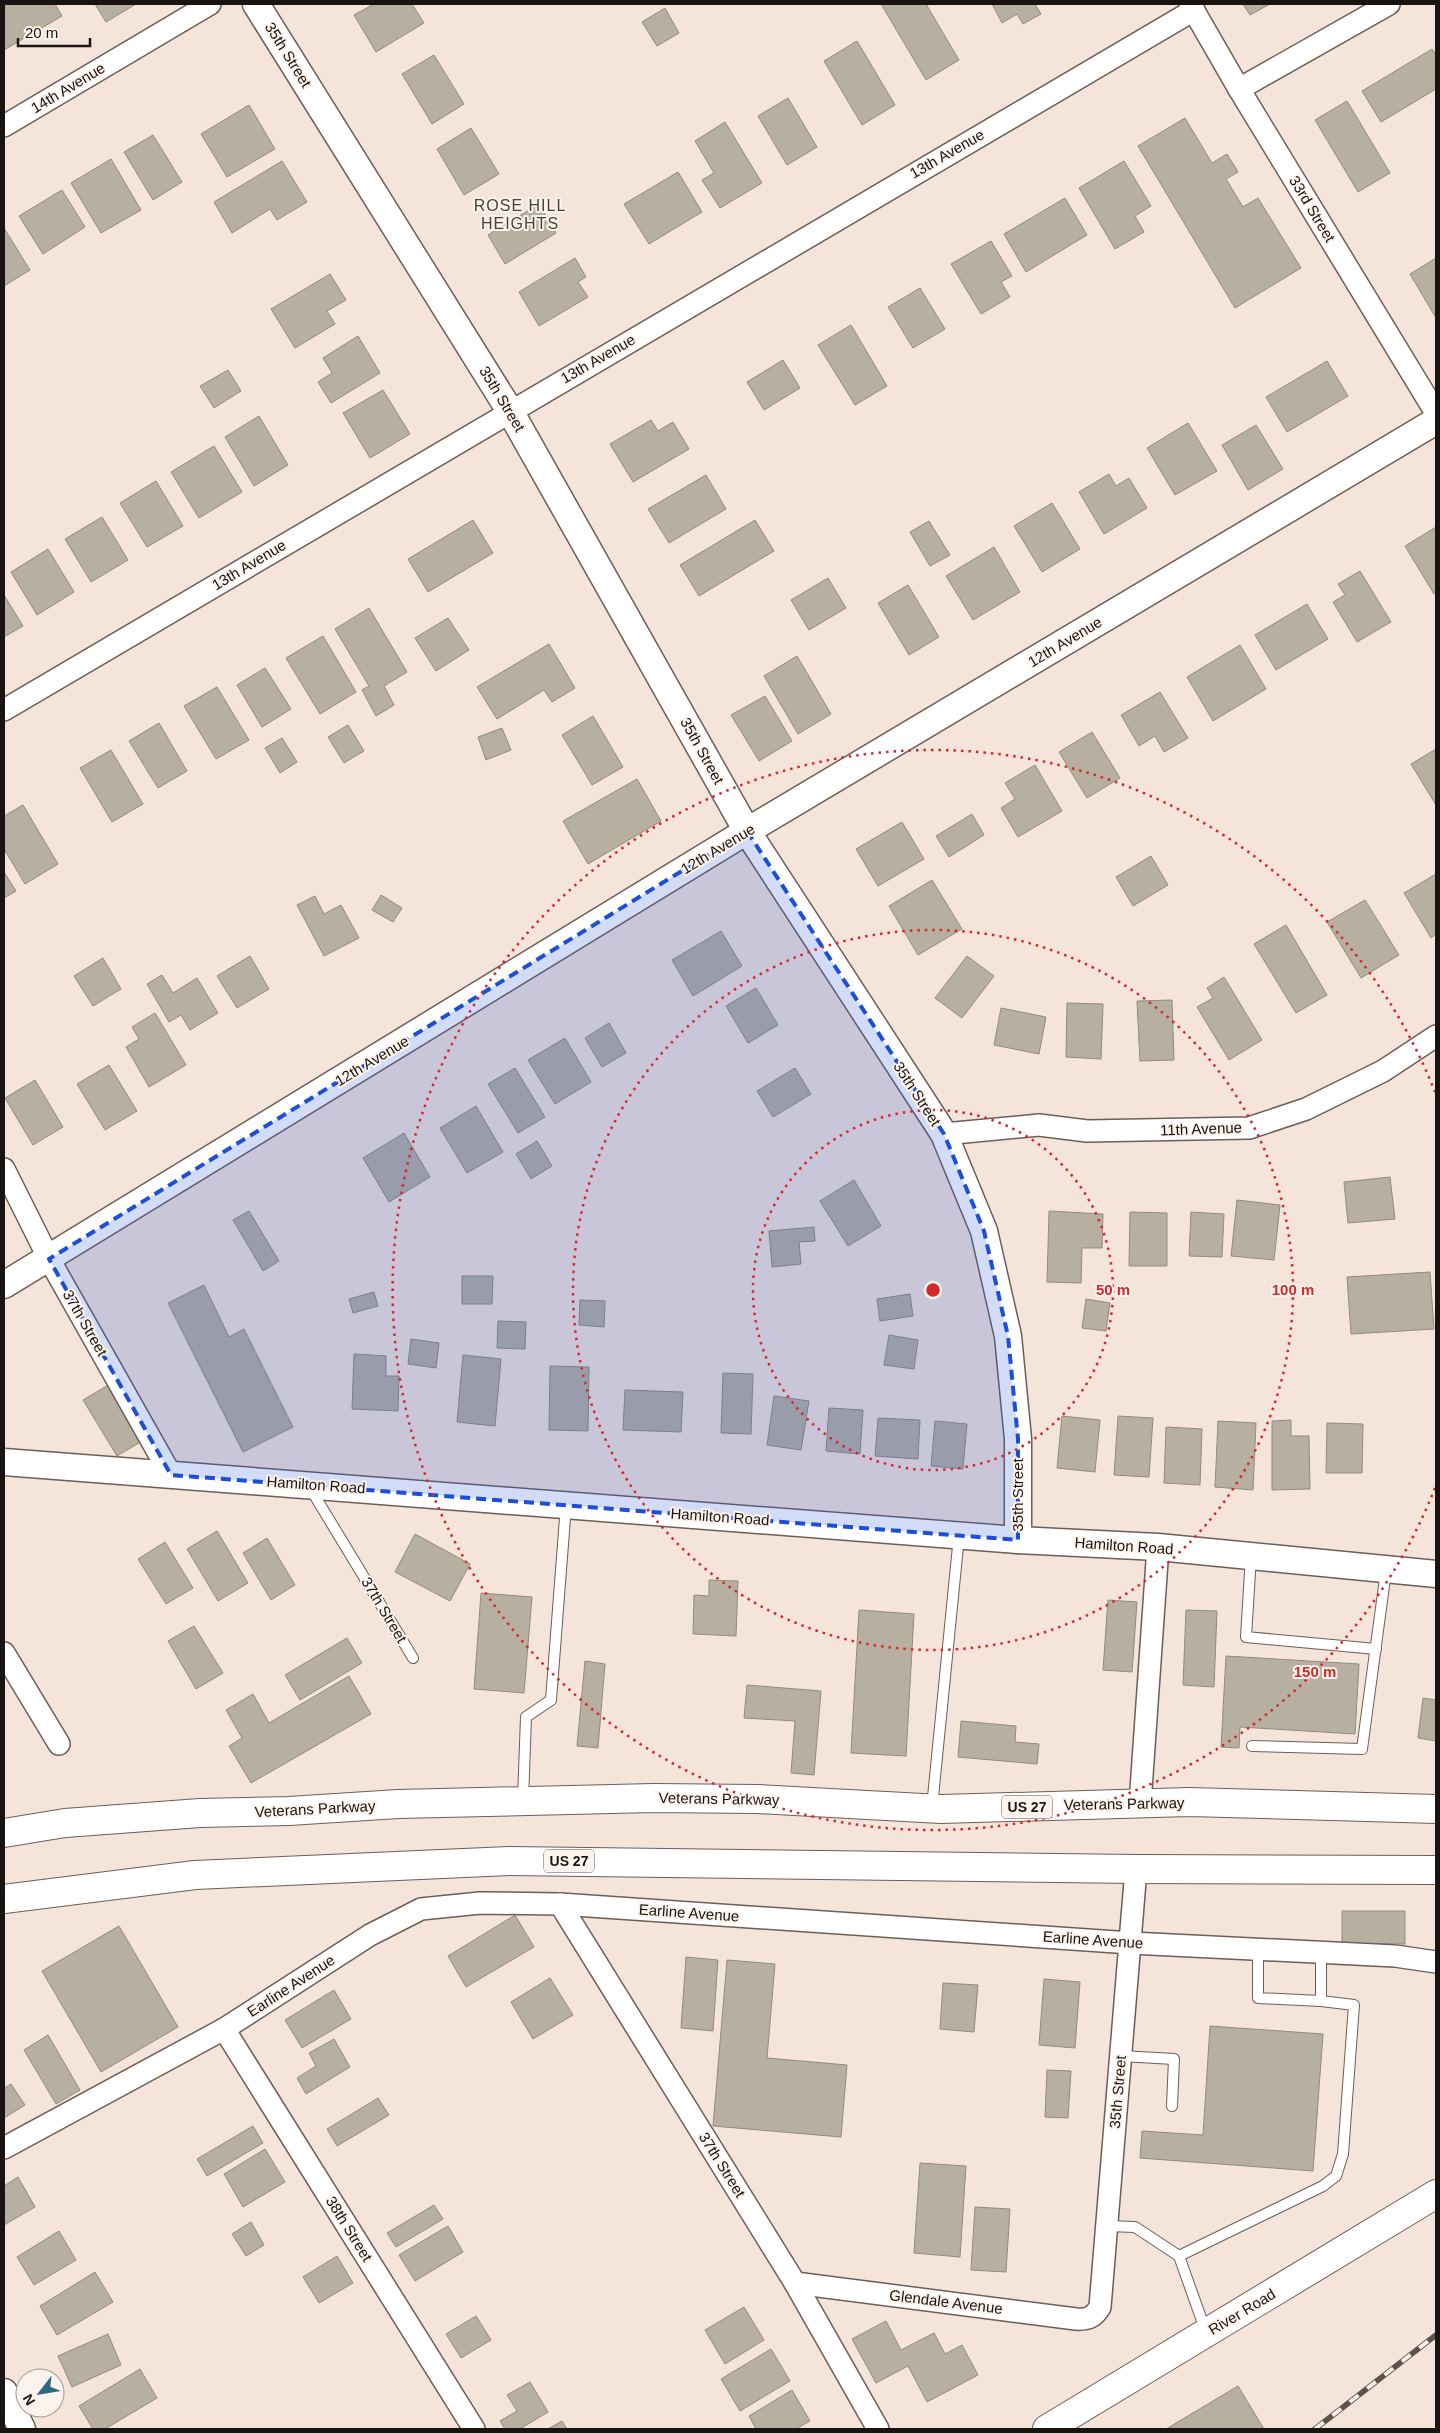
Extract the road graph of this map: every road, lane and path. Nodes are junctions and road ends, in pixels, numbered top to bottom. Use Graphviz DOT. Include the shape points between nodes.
graph roads {
  1 [pos="210,4"];
  2 [pos="256,4"];
  3 [pos="1389,4"];
  4 [pos="1192,7"];
  5 [pos="1239,89"];
  6 [pos="4,126"];
  7 [pos="510,411"];
  8 [pos="1436,413"];
  9 [pos="1436,421"];
  10 [pos="4,710"];
  11 [pos="747,831"];
  12 [pos="1436,1036"];
  13 [pos="944,1134"];
  14 [pos="4,1169"];
  15 [pos="48,1259"];
  16 [pos="4,1285"];
  17 [pos="4,1462"];
  18 [pos="171,1474"];
  19 [pos="309,1485"];
  20 [pos="566,1505"];
  21 [pos="959,1535"];
  22 [pos="1018,1540"];
  23 [pos="1158,1547"];
  24 [pos="1251,1556"];
  25 [pos="1386,1570"];
  26 [pos="1436,1574"];
  27 [pos="1376,1649"];
  28 [pos="4,1653"];
  29 [pos="413,1658"];
  30 [pos="59,1744"];
  31 [pos="1252,1746"];
  32 [pos="522,1801"];
  33 [pos="1140,1804"];
  34 [pos="932,1808"];
  35 [pos="1436,1809"];
  36 [pos="4,1832"];
  37 [pos="1136,1868"];
  38 [pos="1436,1870"];
  39 [pos="4,1899"];
  40 [pos="560,1904"];
  41 [pos="1131,1943"];
  42 [pos="1258,1949"];
  43 [pos="1321,1952"];
  44 [pos="1436,1962"];
  45 [pos="1321,2001"];
  46 [pos="224,2029"];
  47 [pos="1122,2056"];
  48 [pos="1172,2106"];
  49 [pos="4,2148"];
  50 [pos="1436,2194"];
  51 [pos="1107,2226"];
  52 [pos="1179,2256"];
  53 [pos="795,2283"];
  54 [pos="1096,2315"];
  55 [pos="1207,2333"];
  56 [pos="4,2392"];
  57 [pos="22,2429"];
  58 [pos="474,2429"];
  59 [pos="878,2429"];
  60 [pos="1047,2429"];
  1 -- 6 [label="street, 14th Avenue"];
  2 -- 7 [label="street, 35th Street"];
  3 -- 5 [label="street"];
  4 -- 5 [label="street, 33rd Street"];
  4 -- 7 [label="street, 13th Avenue"];
  5 -- 8 [label="street, 33rd Street"];
  7 -- 10 [label="street, 13th Avenue"];
  7 -- 11 [label="street, 35th Street"];
  9 -- 11 [label="street, 12th Avenue"];
  11 -- 13 [label="street, 35th Street"];
  11 -- 15 [label="street, 12th Avenue"];
  12 -- 13 [label="street, 11th Avenue" via="1383,1071 1306,1109 1249,1128 1086,1131 1039,1125"];
  13 -- 22 [label="street, 35th Street" via="984,1231 1008,1336 1018,1439"];
  14 -- 15 [label="street, 37th Street"];
  15 -- 16 [label="street, 12th Avenue"];
  15 -- 18 [label="street, 37th Street"];
  17 -- 18 [label="street, Hamilton Road"];
  18 -- 19 [label="street, Hamilton Road"];
  19 -- 20 [label="street, Hamilton Road"];
  19 -- 29 [label="lane, 37th Street"];
  20 -- 21 [label="street, Hamilton Road"];
  20 -- 32 [label="lane" via="552,1700 526,1717"];
  21 -- 22 [label="street, Hamilton Road"];
  21 -- 34 [label="lane"];
  22 -- 23 [label="street, Hamilton Road"];
  23 -- 24 [label="street, Hamilton Road"];
  23 -- 33 [label="street"];
  24 -- 25 [label="street, Hamilton Road"];
  24 -- 27 [label="lane" via="1246,1637"];
  25 -- 26 [label="street, Hamilton Road"];
  25 -- 27 [label="lane"];
  27 -- 31 [label="lane" via="1362,1749"];
  28 -- 30 [label="street"];
  32 -- 34 [label="main road, Veterans Parkway / US 27" via="757,1799"];
  32 -- 36 [label="main road, Veterans Parkway / US 27" via="200,1813 65,1822"];
  33 -- 34 [label="main road, Veterans Parkway / US 27"];
  33 -- 35 [label="main road, Veterans Parkway / US 27" via="1189,1802"];
  37 -- 38 [label="main road, US 27"];
  37 -- 39 [label="main road, US 27" via="509,1861 194,1875"];
  37 -- 41 [label="street, 35th Street"];
  40 -- 41 [label="street, Earline Avenue"];
  40 -- 46 [label="street, Earline Avenue" via="480,1903 421,1909 370,1935"];
  40 -- 53 [label="street, 37th Street"];
  41 -- 42 [label="street, Earline Avenue"];
  41 -- 47 [label="street, 35th Street"];
  42 -- 43 [label="street, Earline Avenue"];
  42 -- 45 [label="lane" via="1258,1998"];
  43 -- 44 [label="street, Earline Avenue"];
  43 -- 45 [label="lane"];
  45 -- 52 [label="lane" via="1354,2005 1342,2154 1336,2176 1308,2194"];
  46 -- 49 [label="street, Earline Avenue"];
  46 -- 58 [label="street, 38th Street"];
  47 -- 48 [label="lane" via="1174,2059"];
  47 -- 51 [label="street, 35th Street"];
  50 -- 55 [label="main road, River Road"];
  51 -- 52 [label="lane" via="1135,2227"];
  51 -- 54 [label="street, 35th Street" via="1100,2307"];
  52 -- 55 [label="lane"];
  53 -- 54 [label="street, Glendale Avenue" via="1084,2320"];
  53 -- 59 [label="street, 37th Street"];
  55 -- 60 [label="main road, River Road"];
  56 -- 57 [label="street"];
}
